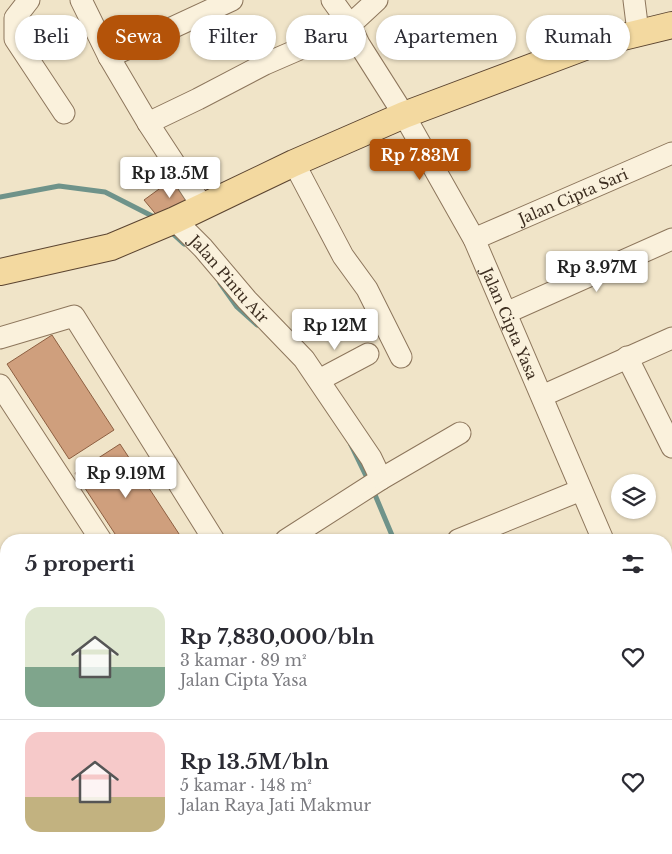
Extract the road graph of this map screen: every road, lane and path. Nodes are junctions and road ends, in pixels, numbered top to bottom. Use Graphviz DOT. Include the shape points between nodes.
graph roads {
  1 [pos="29,0"];
  2 [pos="81,0"];
  3 [pos="232,0"];
  4 [pos="332,0"];
  5 [pos="377,0"];
  6 [pos="634,0"];
  7 [pos="343,15"];
  8 [pos="361,15"];
  9 [pos="180,24"];
  10 [pos="672,25"];
  11 [pos="638,32"];
  12 [pos="97,33"];
  13 [pos="286,55"];
  14 [pos="366,55"];
  15 [pos="111,60"];
  16 [pos="64,114"];
  17 [pos="404,115"];
  18 [pos="148,123"];
  19 [pos="672,153"];
  20 [pos="294,163"];
  21 [pos="203,207"];
  22 [pos="175,220"];
  23 [pos="474,239"];
  24 [pos="672,240"];
  25 [pos="0,272"];
  26 [pos="506,313"];
  27 [pos="0,338"];
  28 [pos="672,338"];
  29 [pos="368,354"];
  30 [pos="401,357"];
  31 [pos="627,357"];
  32 [pos="319,380"];
  33 [pos="0,384"];
  34 [pos="542,396"];
  35 [pos="665,415"];
  36 [pos="460,433"];
  37 [pos="672,447"];
  38 [pos="374,483"];
  39 [pos="580,490"];
  40 [pos="97,534"];
  41 [pos="210,534"];
  42 [pos="295,534"];
  43 [pos="473,534"];
  44 [pos="601,534"];
  1 -- 16 [label="street" via="15,18 15,39"];
  2 -- 12 [label="street"];
  3 -- 9 [label="street"];
  4 -- 7 [label="street, Jalan Cipta Yasa"];
  5 -- 8 [label="street"];
  6 -- 11 [label="street"];
  10 -- 11 [label="main road"];
  11 -- 17 [label="main road" via="590,45"];
  13 -- 18 [label="street"];
  14 -- 17 [label="street, Jalan Cipta Yasa"];
  15 -- 18 [label="street"];
  17 -- 20 [label="main road"];
  17 -- 23 [label="street, Jalan Cipta Yasa"];
  18 -- 21 [label="street"];
  19 -- 23 [label="street, Jalan Cipta Sari"];
  20 -- 21 [label="main road"];
  20 -- 30 [label="street" via="343,256 367,290"];
  21 -- 22 [label="main road"];
  22 -- 25 [label="main road" via="111,247"];
  22 -- 32 [label="street, Jalan Pintu Air"];
  23 -- 26 [label="street, Jalan Cipta Yasa"];
  24 -- 26 [label="street"];
  26 -- 34 [label="street, Jalan Cipta Yasa"];
  27 -- 41 [label="street" via="74,316"];
  28 -- 31 [label="street"];
  29 -- 32 [label="street"];
  31 -- 34 [label="street"];
  31 -- 35 [label="street"];
  32 -- 38 [label="street, Jalan Pintu Air" via="374,464"];
  33 -- 40 [label="street"];
  34 -- 39 [label="street, Jalan Cipta Yasa"];
  35 -- 37 [label="street"];
  36 -- 38 [label="street"];
  38 -- 42 [label="street"];
  39 -- 43 [label="street"];
  39 -- 44 [label="street, Jalan Cipta Yasa"];
}
